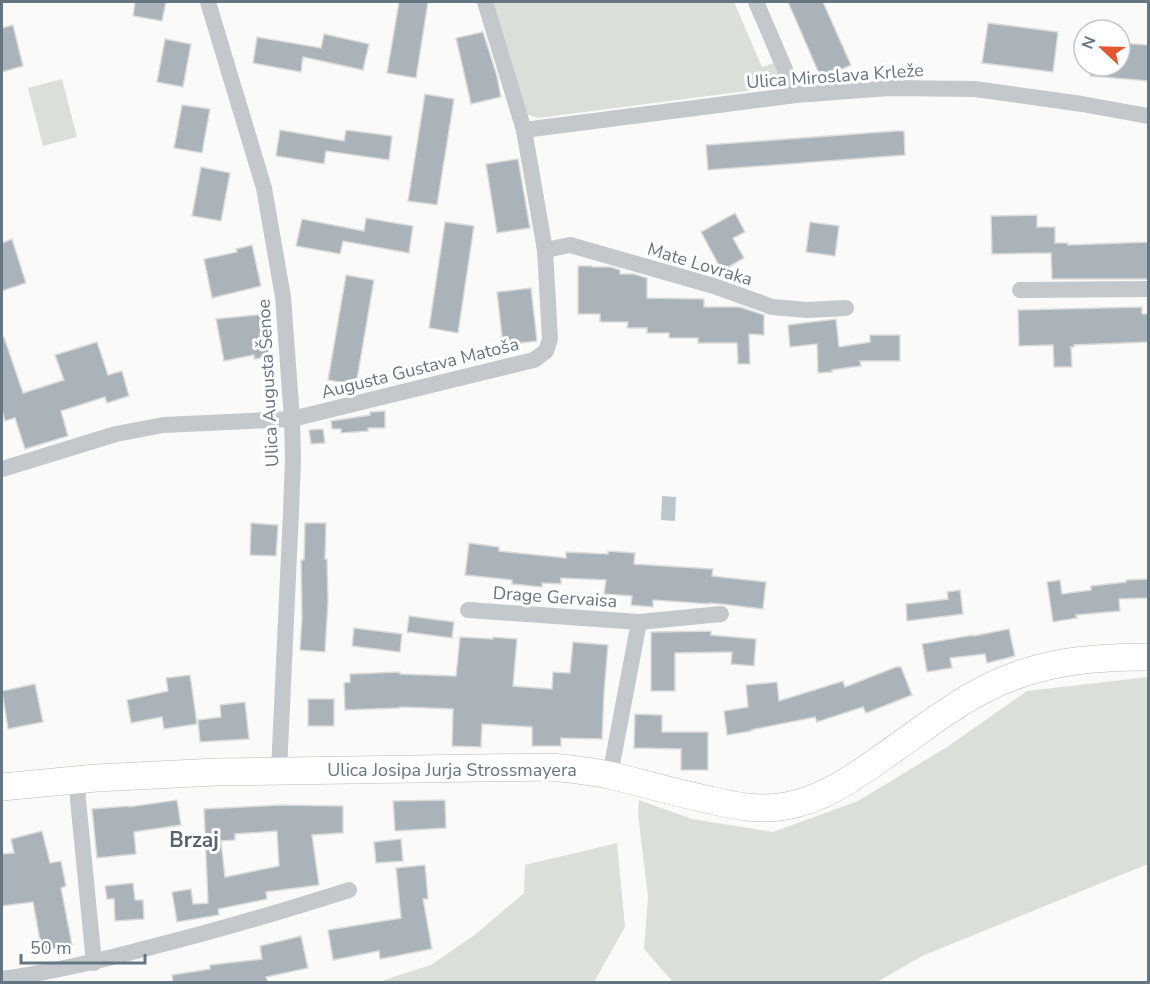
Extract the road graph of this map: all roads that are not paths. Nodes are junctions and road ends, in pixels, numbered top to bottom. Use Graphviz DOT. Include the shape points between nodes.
graph roads {
  1 [pos="208,2"];
  2 [pos="485,2"];
  3 [pos="756,2"];
  4 [pos="796,95"];
  5 [pos="1149,116"];
  6 [pos="524,130"];
  7 [pos="545,250"];
  8 [pos="1149,289"];
  9 [pos="1020,290"];
  10 [pos="846,308"];
  11 [pos="292,419"];
  12 [pos="2,469"];
  13 [pos="468,610"];
  14 [pos="721,614"];
  15 [pos="639,622"];
  16 [pos="1149,657"];
  17 [pos="279,771"];
  18 [pos="610,775"];
  19 [pos="77,780"];
  20 [pos="2,787"];
  21 [pos="349,890"];
  22 [pos="94,963"];
  23 [pos="2,979"];
  1 -- 11 [label="street, Ulica Augusta Šenoe" via="264,188 283,297"];
  2 -- 6 [label="street, Augusta Gustava Matoša"];
  3 -- 4 [label="street"];
  4 -- 5 [label="street, Ulica Miroslava Krleže" via="889,88 975,90"];
  4 -- 6 [label="street, Ulica Miroslava Krleže"];
  6 -- 7 [label="street, Augusta Gustava Matoša"];
  7 -- 10 [label="street, Mate Lovraka" via="570,245 714,286 772,308"];
  7 -- 11 [label="street, Augusta Gustava Matoša" via="550,339 546,351 534,360"];
  8 -- 9 [label="street"];
  11 -- 12 [label="street, Augusta Gustava Matoša" via="163,425 116,434"];
  11 -- 17 [label="street, Ulica Augusta Šenoe"];
  13 -- 15 [label="street, Drage Gervaisa"];
  14 -- 15 [label="street, Drage Gervaisa"];
  15 -- 18 [label="street, Drage Gervaisa"];
  16 -- 18 [label="main road, Ulica Josipa Jurja Strossmayera" via="1080,660 1012,676 962,702 835,787 813,799 787,806 740,806"];
  17 -- 18 [label="main road, Ulica Josipa Jurja Strossmayera" via="550,767"];
  17 -- 19 [label="main road, Ulica Josipa Jurja Strossmayera"];
  19 -- 20 [label="main road, Ulica Josipa Jurja Strossmayera"];
  19 -- 22 [label="street"];
  21 -- 22 [label="street"];
  22 -- 23 [label="street"];
}
